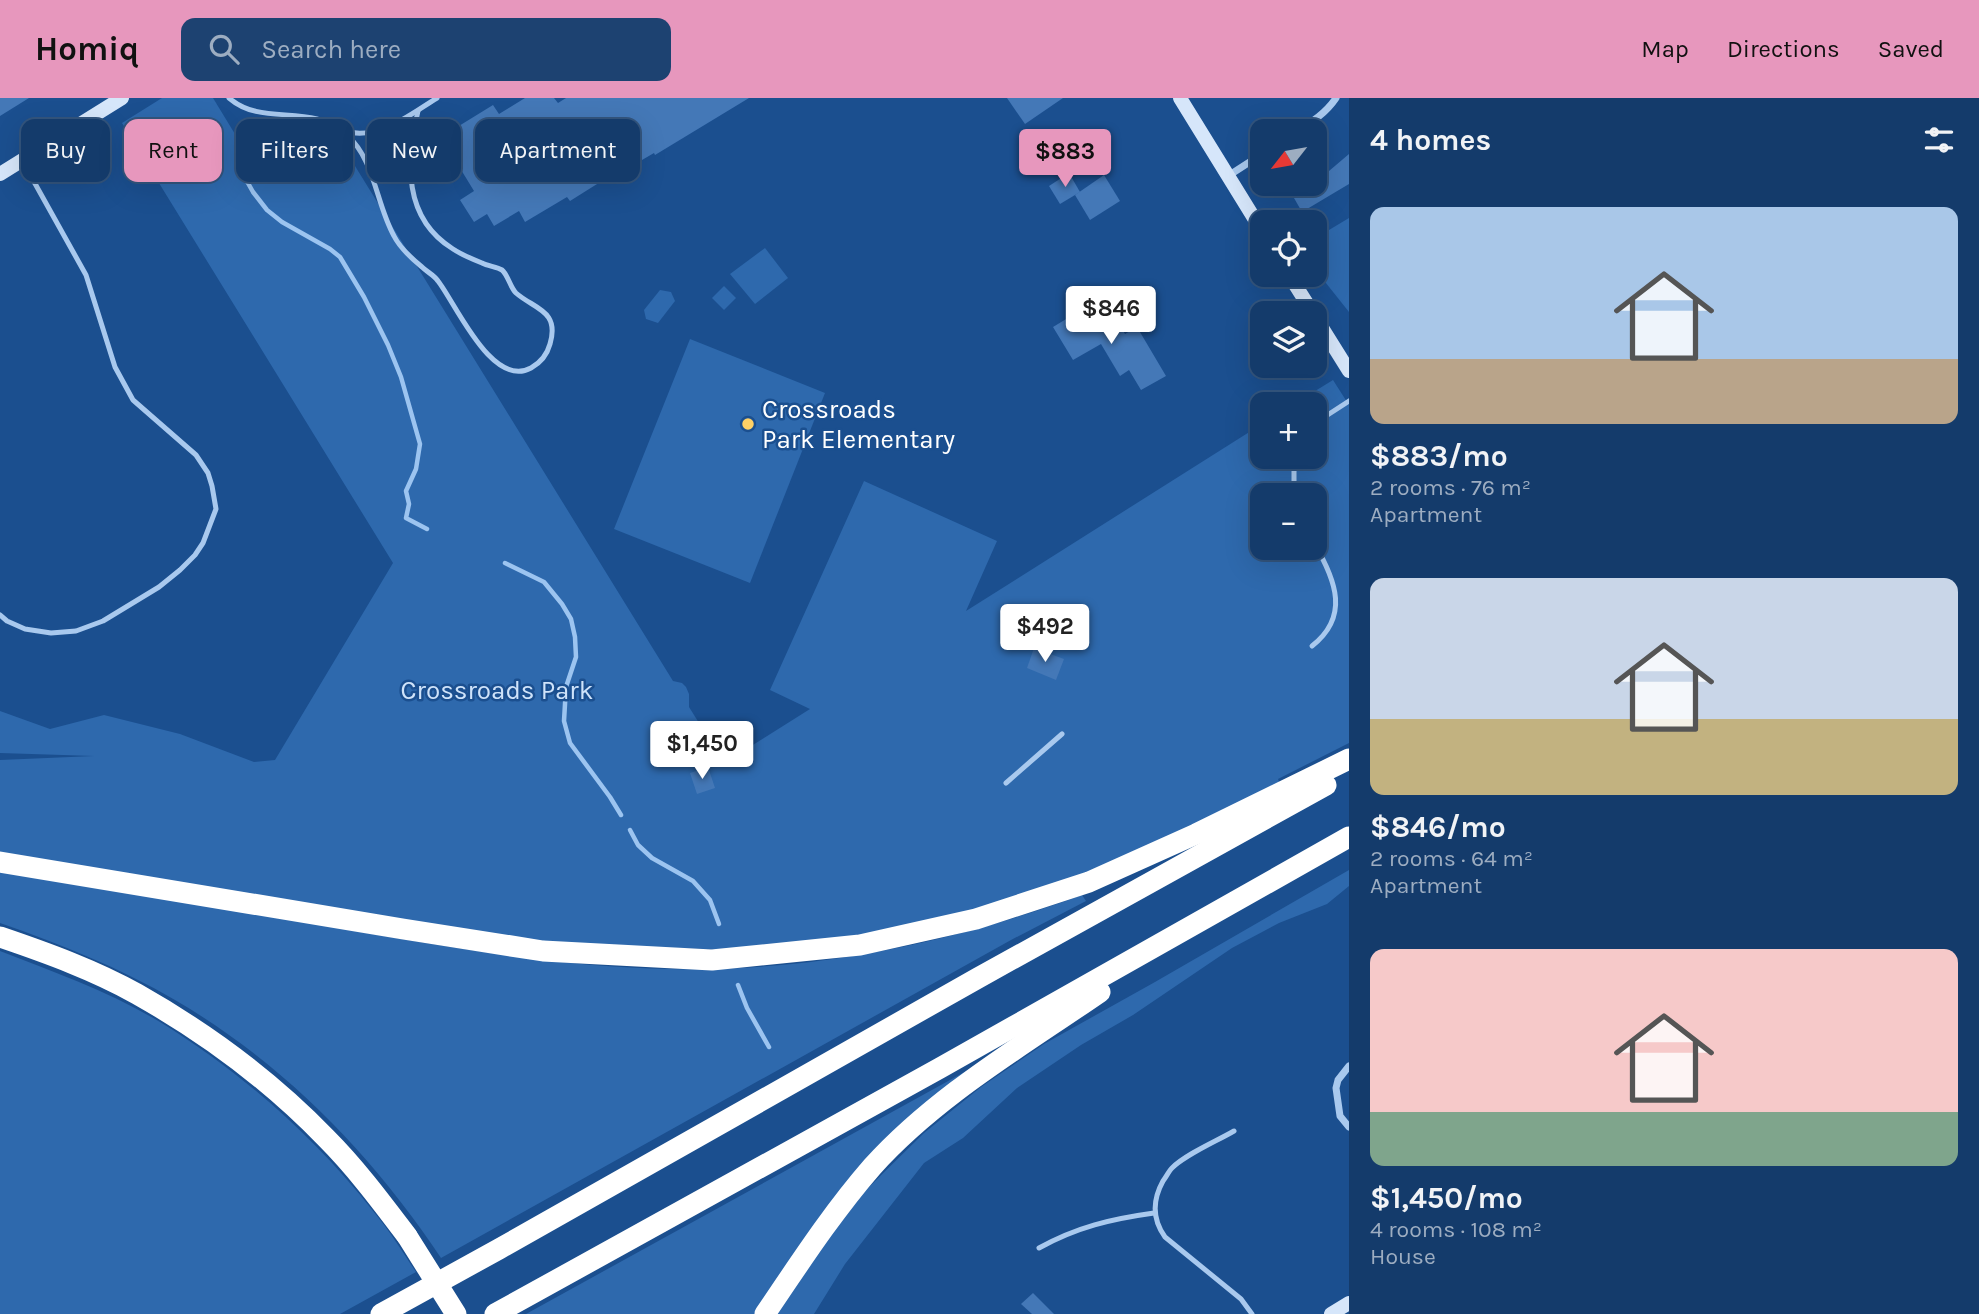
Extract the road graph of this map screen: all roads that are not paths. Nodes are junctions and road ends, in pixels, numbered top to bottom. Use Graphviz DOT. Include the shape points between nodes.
graph roads {
  1 [pos="122,98"];
  2 [pos="229,98"];
  3 [pos="437,98"];
  4 [pos="1180,98"];
  5 [pos="1336,98"];
  6 [pos="418,111"];
  7 [pos="88,119"];
  8 [pos="319,119"];
  9 [pos="1316,119"];
  10 [pos="353,133"];
  11 [pos="353,142"];
  12 [pos="21,161"];
  13 [pos="1250,162"];
  14 [pos="0,174"];
  15 [pos="1228,176"];
  16 [pos="34,182"];
  17 [pos="1250,212"];
  18 [pos="1327,335"];
  19 [pos="1349,371"];
  20 [pos="1349,401"];
  21 [pos="1327,415"];
  22 [pos="1324,560"];
  23 [pos="0,615"];
  24 [pos="1312,646"];
  25 [pos="1062,734"];
  26 [pos="1349,759"];
  27 [pos="1349,771"];
  28 [pos="1006,783"];
  29 [pos="1349,837"];
  30 [pos="0,862"];
  31 [pos="1211,916"];
  32 [pos="0,937"];
  33 [pos="1349,1066"];
  34 [pos="1349,1127"];
  35 [pos="1234,1131"];
  36 [pos="1154,1213"];
  37 [pos="1039,1248"];
  38 [pos="1349,1303"];
  39 [pos="381,1314"];
  40 [pos="456,1314"];
  41 [pos="495,1314"];
  42 [pos="765,1314"];
  43 [pos="1252,1314"];
  44 [pos="1331,1314"];
  1 -- 7 [label="main road"];
  2 -- 8 [label="lane" via="253,112"];
  3 -- 6 [label="lane"];
  4 -- 15 [label="main road"];
  5 -- 9 [label="street"];
  6 -- 10 [label="lane" via="392,125"];
  6 -- 11 [label="lane" via="410,170 423,219 452,248 503,271 517,294 551,323 550,347 540,362 527,370 494,362 437,279 405,252"];
  12 -- 14 [label="main road"];
  13 -- 15 [label="street"];
  15 -- 17 [label="main road"];
  16 -- 23 [label="lane" via="86,275 115,367 134,400 196,455 208,473 216,509 203,543 180,570 103,621 76,631 51,633 25,629"];
  18 -- 19 [label="main road"];
  20 -- 21 [label="lane"];
  22 -- 24 [label="lane" via="1338,583 1341,616 1334,630"];
  25 -- 28 [label="lane"];
  26 -- 30 [label="highway" via="1089,882 976,919 860,945 712,960 543,951"];
  27 -- 39 [label="highway"];
  29 -- 31 [label="highway"];
  31 -- 41 [label="highway"];
  31 -- 42 [label="highway" via="977,1075 923,1118 829,1219"];
  32 -- 40 [label="highway, bridge" via="63,959 135,993 204,1035 268,1084 327,1139 379,1199"];
  33 -- 34 [label="street" via="1336,1088 1340,1116"];
  35 -- 36 [label="lane" via="1171,1169 1157,1193"];
  36 -- 37 [label="lane" via="1092,1224"];
  36 -- 43 [label="lane" via="1165,1237 1241,1298"];
  38 -- 44 [label="main road"];
}
